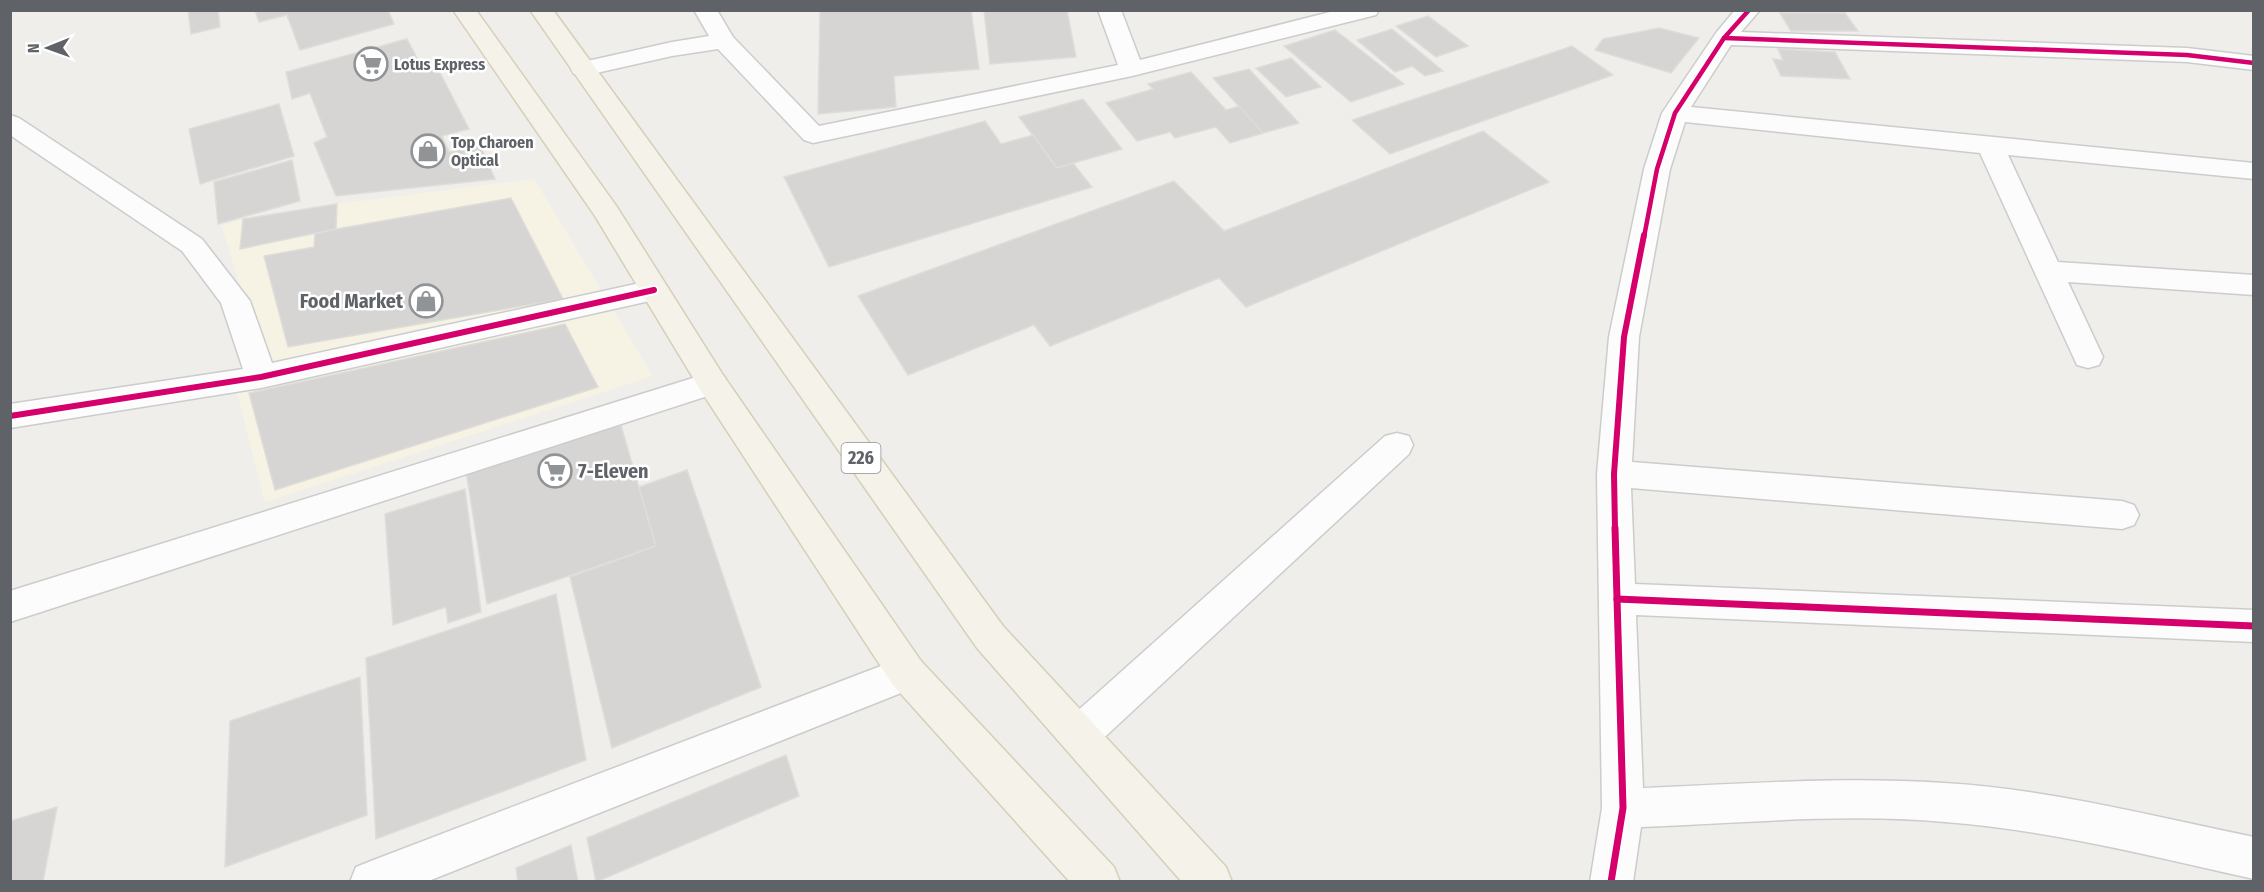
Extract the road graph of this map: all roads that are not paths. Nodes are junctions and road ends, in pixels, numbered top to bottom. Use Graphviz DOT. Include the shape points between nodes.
graph roads {
  1 [pos="464,10"];
  2 [pos="541,10"];
  3 [pos="705,10"];
  4 [pos="1109,10"];
  5 [pos="1368,10"];
  6 [pos="1749,10"];
  7 [pos="1724,38"];
  8 [pos="724,41"];
  9 [pos="2253,63"];
  10 [pos="583,69"];
  11 [pos="1132,69"];
  12 [pos="1675,113"];
  13 [pos="10,123"];
  14 [pos="1990,147"];
  15 [pos="2253,171"];
  16 [pos="2049,271"];
  17 [pos="2253,285"];
  18 [pos="654,290"];
  19 [pos="2088,357"];
  20 [pos="261,377"];
  21 [pos="712,384"];
  22 [pos="10,416"];
  23 [pos="1397,445"];
  24 [pos="1614,474"];
  25 [pos="2122,515"];
  26 [pos="1617,599"];
  27 [pos="10,608"];
  28 [pos="2253,626"];
  29 [pos="907,673"];
  30 [pos="1078,735"];
  31 [pos="1623,808"];
  32 [pos="2253,858"];
  33 [pos="371,882"];
  34 [pos="1099,882"];
  35 [pos="1211,882"];
  36 [pos="1611,882"];
  1 -- 18 [label="main road" via="607,213"];
  2 -- 10 [label="main road, 226"];
  3 -- 8 [label="street"];
  4 -- 11 [label="street"];
  5 -- 11 [label="street"];
  6 -- 7 [label="street"];
  7 -- 9 [label="street" via="2187,55"];
  7 -- 12 [label="street"];
  8 -- 10 [label="street"];
  8 -- 11 [label="street" via="813,135"];
  10 -- 30 [label="main road, 226" via="990,637"];
  12 -- 14 [label="street"];
  12 -- 24 [label="street" via="1657,169 1624,337"];
  13 -- 20 [label="street" via="192,245 235,301"];
  14 -- 15 [label="street"];
  14 -- 16 [label="street"];
  16 -- 17 [label="street"];
  16 -- 19 [label="street"];
  18 -- 20 [label="street"];
  18 -- 21 [label="main road"];
  20 -- 22 [label="street"];
  21 -- 27 [label="street"];
  21 -- 29 [label="main road"];
  23 -- 30 [label="street"];
  24 -- 25 [label="street"];
  24 -- 26 [label="street"];
  26 -- 28 [label="street"];
  26 -- 31 [label="street"];
  29 -- 33 [label="street"];
  29 -- 34 [label="main road"];
  30 -- 35 [label="main road, 226"];
  31 -- 32 [label="street" via="1835,800 1944,802 2048,814"];
  31 -- 36 [label="street"];
}
